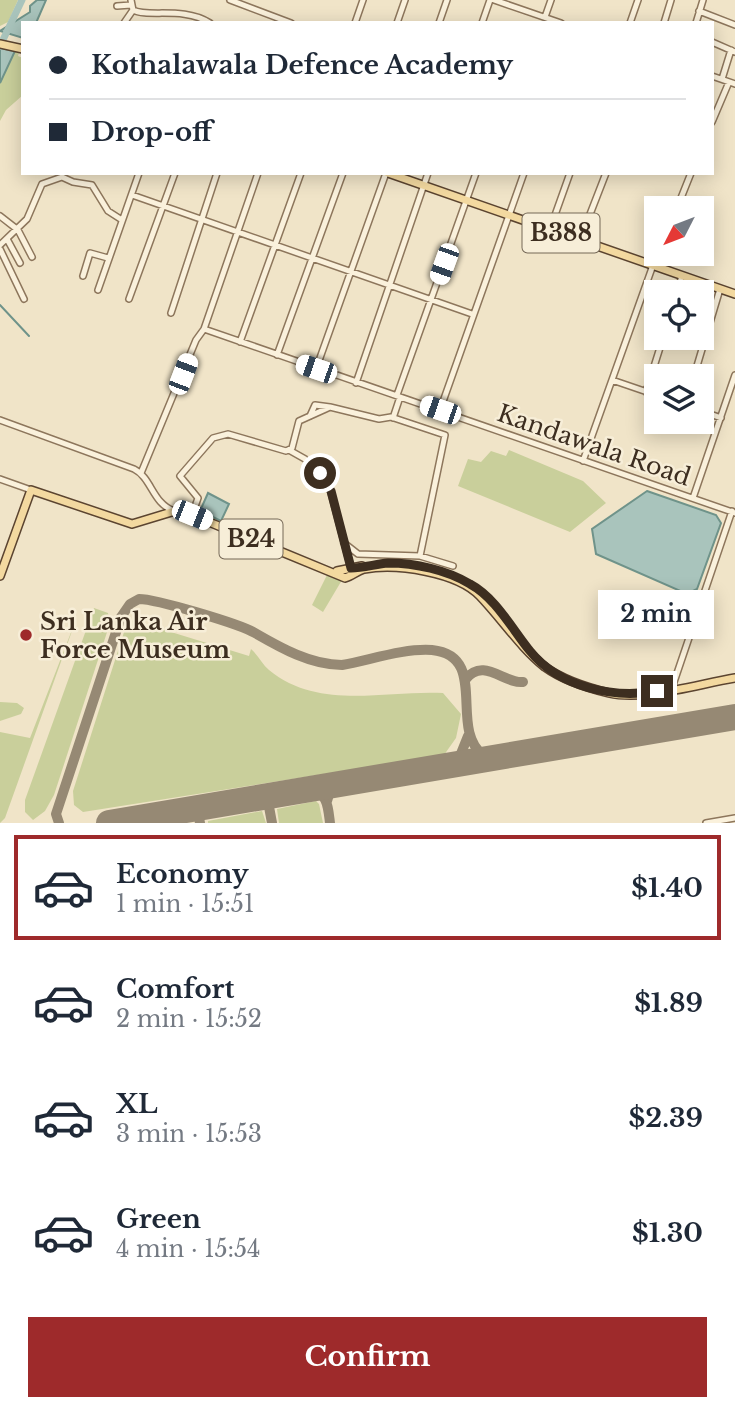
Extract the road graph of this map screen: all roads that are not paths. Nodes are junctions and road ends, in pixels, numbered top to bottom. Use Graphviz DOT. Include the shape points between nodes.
graph roads {
  1 [pos="230,0"];
  2 [pos="363,0"];
  3 [pos="405,0"];
  4 [pos="447,0"];
  5 [pos="492,0"];
  6 [pos="551,0"];
  7 [pos="638,0"];
  8 [pos="671,0"];
  9 [pos="703,0"];
  10 [pos="132,5"];
  11 [pos="117,6"];
  12 [pos="699,11"];
  13 [pos="533,13"];
  14 [pos="545,17"];
  15 [pos="272,20"];
  16 [pos="125,21"];
  17 [pos="204,21"];
  18 [pos="356,21"];
  19 [pos="398,21"];
  20 [pos="440,21"];
  21 [pos="483,21"];
  22 [pos="531,21"];
  23 [pos="556,21"];
  24 [pos="631,21"];
  25 [pos="665,21"];
  26 [pos="696,21"];
  27 [pos="735,25"];
  28 [pos="0,44"];
  29 [pos="714,44"];
  30 [pos="20,49"];
  31 [pos="733,51"];
  32 [pos="714,77"];
  33 [pos="722,79"];
  34 [pos="732,83"];
  35 [pos="714,118"];
  36 [pos="137,175"];
  37 [pos="174,175"];
  38 [pos="216,175"];
  39 [pos="257,175"];
  40 [pos="300,175"];
  41 [pos="342,175"];
  42 [pos="386,175"];
  43 [pos="393,175"];
  44 [pos="427,175"];
  45 [pos="475,175"];
  46 [pos="523,175"];
  47 [pos="569,175"];
  48 [pos="605,175"];
  49 [pos="690,175"];
  50 [pos="424,186"];
  51 [pos="132,195"];
  52 [pos="682,196"];
  53 [pos="466,200"];
  54 [pos="164,207"];
  55 [pos="510,215"];
  56 [pos="0,216"];
  57 [pos="201,218"];
  58 [pos="122,220"];
  59 [pos="550,229"];
  60 [pos="18,230"];
  61 [pos="238,232"];
  62 [pos="580,240"];
  63 [pos="2,243"];
  64 [pos="276,244"];
  65 [pos="32,257"];
  66 [pos="108,258"];
  67 [pos="314,258"];
  68 [pos="20,262"];
  69 [pos="644,262"];
  70 [pos="652,266"];
  71 [pos="655,266"];
  72 [pos="350,271"];
  73 [pos="83,276"];
  74 [pos="682,276"];
  75 [pos="681,280"];
  76 [pos="390,284"];
  77 [pos="720,289"];
  78 [pos="98,290"];
  79 [pos="735,294"];
  80 [pos="24,299"];
  81 [pos="129,299"];
  82 [pos="431,300"];
  83 [pos="171,313"];
  84 [pos="472,314"];
  85 [pos="204,329"];
  86 [pos="240,342"];
  87 [pos="277,355"];
  88 [pos="698,364"];
  89 [pos="316,369"];
  90 [pos="735,375"];
  91 [pos="612,380"];
  92 [pos="356,383"];
  93 [pos="644,391"];
  94 [pos="398,396"];
  95 [pos="440,410"];
  96 [pos="714,415"];
  97 [pos="393,418"];
  98 [pos="721,418"];
  99 [pos="0,420"];
  100 [pos="289,450"];
  101 [pos="583,461"];
  102 [pos="141,472"];
  103 [pos="0,479"];
  104 [pos="31,489"];
  105 [pos="693,498"];
  106 [pos="175,511"];
  107 [pos="733,512"];
  108 [pos="192,515"];
  109 [pos="344,543"];
  110 [pos="420,556"];
  111 [pos="453,566"];
  112 [pos="349,571"];
  113 [pos="0,576"];
  114 [pos="735,678"];
  115 [pos="672,688"];
  116 [pos="735,818"];
  117 [pos="706,823"];
  1 -- 15 [label="street"];
  2 -- 18 [label="street"];
  3 -- 19 [label="street"];
  4 -- 20 [label="street"];
  5 -- 13 [label="street"];
  5 -- 21 [label="street"];
  6 -- 14 [label="street"];
  7 -- 24 [label="street"];
  8 -- 25 [label="street"];
  9 -- 12 [label="street"];
  10 -- 11 [label="street"];
  10 -- 16 [label="street"];
  10 -- 17 [label="street" via="139,13 178,12"];
  12 -- 26 [label="street"];
  12 -- 27 [label="street"];
  13 -- 14 [label="street"];
  13 -- 22 [label="street"];
  14 -- 23 [label="street"];
  28 -- 30 [label="main road"];
  29 -- 31 [label="street"];
  31 -- 33 [label="street"];
  32 -- 33 [label="street"];
  33 -- 34 [label="street"];
  34 -- 35 [label="street"];
  36 -- 51 [label="street"];
  37 -- 54 [label="street"];
  38 -- 57 [label="street"];
  39 -- 61 [label="street"];
  40 -- 64 [label="street"];
  41 -- 67 [label="street"];
  42 -- 72 [label="street"];
  43 -- 50 [label="main road, B388"];
  44 -- 50 [label="street"];
  45 -- 53 [label="street"];
  46 -- 55 [label="street"];
  47 -- 59 [label="street"];
  48 -- 62 [label="street"];
  49 -- 52 [label="street"];
  50 -- 53 [label="main road, B388"];
  50 -- 76 [label="street"];
  51 -- 54 [label="street"];
  51 -- 58 [label="street"];
  53 -- 55 [label="main road, B388"];
  53 -- 82 [label="street"];
  54 -- 57 [label="street"];
  54 -- 81 [label="street"];
  55 -- 59 [label="main road, B388"];
  55 -- 84 [label="street"];
  56 -- 60 [label="street"];
  57 -- 61 [label="street"];
  57 -- 83 [label="street"];
  58 -- 60 [label="street" via="108,211 92,185 62,177 42,184"];
  58 -- 66 [label="street"];
  59 -- 62 [label="main road, B388"];
  60 -- 63 [label="street"];
  60 -- 65 [label="street"];
  61 -- 64 [label="street"];
  61 -- 85 [label="street"];
  62 -- 69 [label="main road, B388"];
  63 -- 68 [label="street"];
  63 -- 80 [label="street"];
  64 -- 67 [label="street"];
  64 -- 86 [label="street"];
  66 -- 73 [label="street" via="90,254"];
  66 -- 78 [label="street"];
  67 -- 72 [label="street"];
  67 -- 87 [label="street"];
  70 -- 91 [label="street"];
  71 -- 74 [label="main road, B388"];
  72 -- 76 [label="street"];
  72 -- 89 [label="street"];
  74 -- 75 [label="street"];
  74 -- 77 [label="main road, B388"];
  76 -- 82 [label="street"];
  76 -- 92 [label="street"];
  77 -- 79 [label="main road, B388"];
  77 -- 88 [label="street"];
  82 -- 84 [label="street"];
  82 -- 94 [label="street"];
  84 -- 95 [label="street"];
  85 -- 86 [label="street, Kandawala Road"];
  85 -- 102 [label="street"];
  86 -- 87 [label="street, Kandawala Road"];
  87 -- 89 [label="street, Kandawala Road"];
  89 -- 92 [label="street, Kandawala Road"];
  90 -- 98 [label="street"];
  91 -- 93 [label="street"];
  91 -- 101 [label="street"];
  92 -- 94 [label="street, Kandawala Road"];
  94 -- 95 [label="street, Kandawala Road"];
  94 -- 97 [label="street"];
  95 -- 101 [label="street, Kandawala Road"];
  96 -- 98 [label="street"];
  97 -- 100 [label="street" via="330,407 299,421"];
  97 -- 110 [label="street" via="445,435"];
  98 -- 105 [label="street"];
  99 -- 102 [label="street"];
  100 -- 108 [label="street" via="228,434 212,438 180,476 198,498"];
  100 -- 109 [label="street" via="305,459 329,485"];
  101 -- 105 [label="street, Kandawala Road"];
  102 -- 106 [label="street" via="157,499"];
  103 -- 104 [label="street"];
  104 -- 106 [label="main road" via="132,524"];
  104 -- 113 [label="main road"];
  105 -- 107 [label="street, Kandawala Road"];
  106 -- 108 [label="main road, B24"];
  107 -- 115 [label="street"];
  108 -- 112 [label="main road, B24" via="327,569"];
  109 -- 110 [label="street" via="358,554"];
  109 -- 112 [label="street"];
  110 -- 111 [label="street"];
  112 -- 115 [label="main road, B24" via="406,568 466,586 552,671 610,693"];
  114 -- 115 [label="main road, B24"];
  116 -- 117 [label="street"];
}
